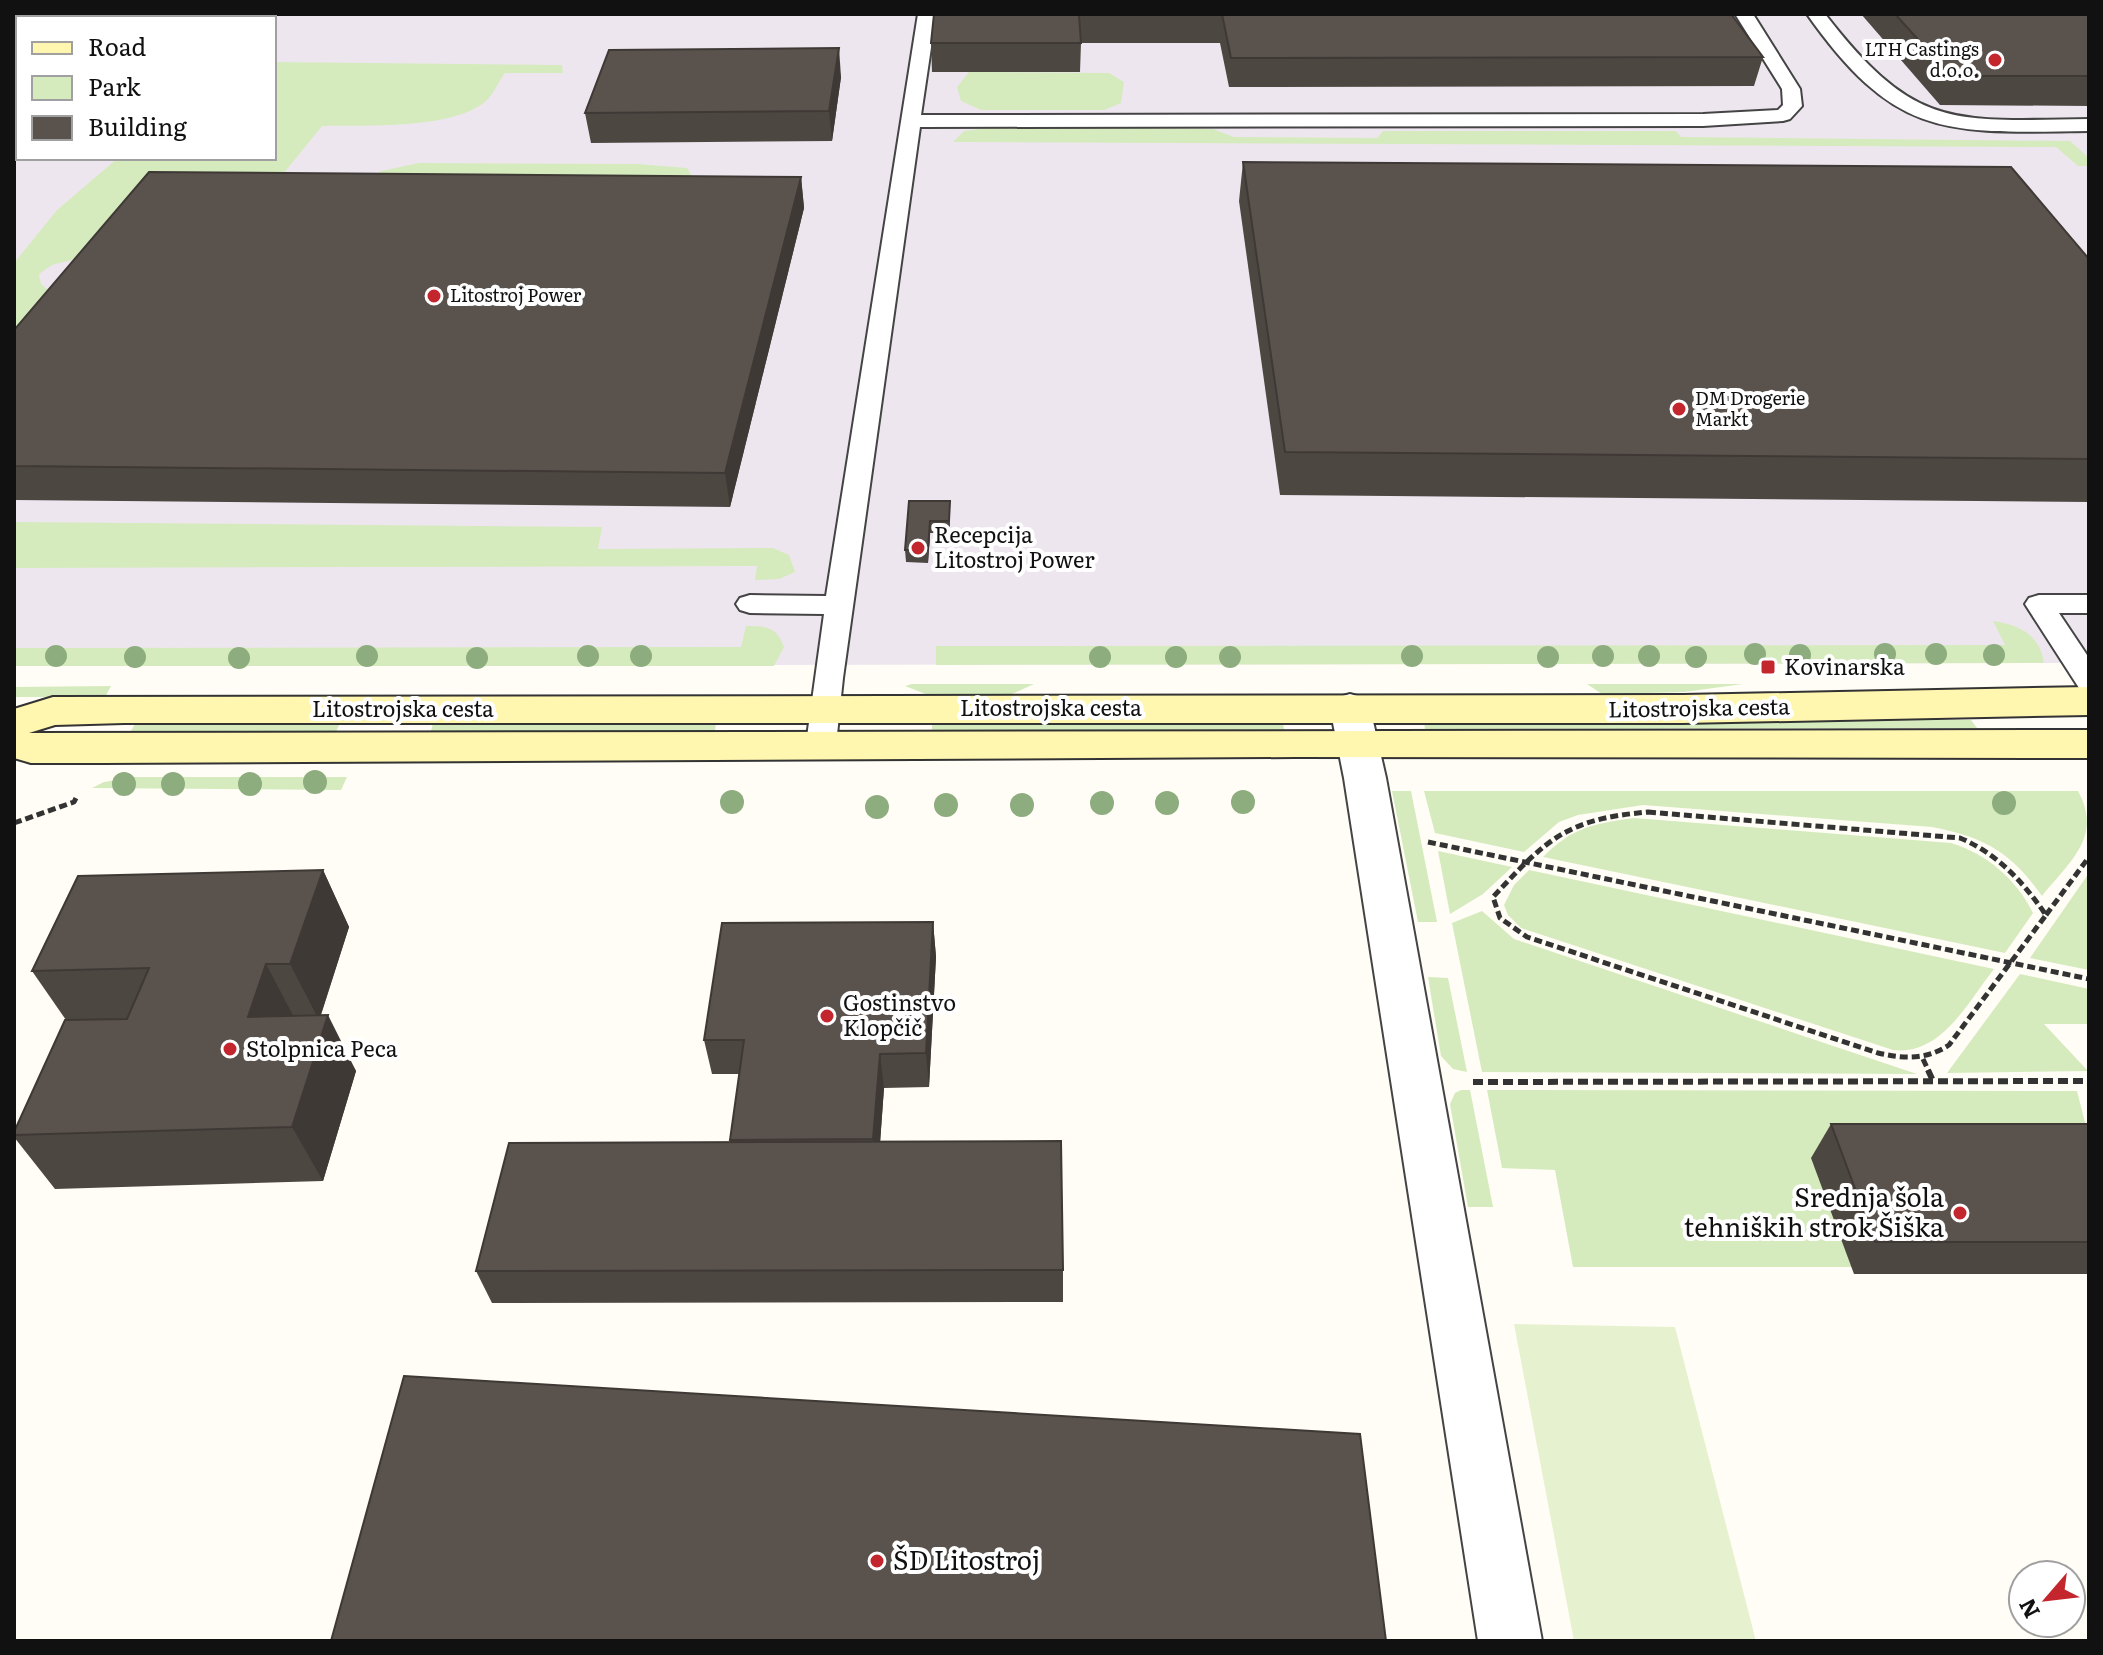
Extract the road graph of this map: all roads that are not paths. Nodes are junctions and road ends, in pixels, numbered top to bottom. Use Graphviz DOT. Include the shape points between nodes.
graph roads {
  1 [pos="927,14"];
  2 [pos="1744,14"];
  3 [pos="1816,14"];
  4 [pos="910,121"];
  5 [pos="2089,125"];
  6 [pos="750,604"];
  7 [pos="2089,604"];
  8 [pos="839,605"];
  9 [pos="2089,681"];
  10 [pos="2089,701"];
  11 [pos="392,709"];
  12 [pos="14,723"];
  13 [pos="1353,725"];
  14 [pos="823,727"];
  15 [pos="14,743"];
  16 [pos="2089,744"];
  17 [pos="375,748"];
  18 [pos="1510,1641"];
  1 -- 4 [label="lane"];
  2 -- 4 [label="lane" via="1791,89 1793,106 1783,115 1703,120"];
  3 -- 5 [label="lane" via="1849,57 1912,109 1991,124"];
  4 -- 8 [label="lane"];
  6 -- 8 [label="lane"];
  7 -- 9 [label="lane" via="2039,604"];
  8 -- 14 [label="lane"];
  10 -- 13 [label="main road, Litostrojska cesta" via="1683,709"];
  11 -- 12 [label="main road, Litostrojska cesta" via="53,711"];
  11 -- 14 [label="main road, Litostrojska cesta"];
  11 -- 17 [label="main road"];
  13 -- 14 [label="main road, Litostrojska cesta"];
  13 -- 16 [label="main road, Litostrojska cesta"];
  13 -- 18 [label="street"];
  14 -- 17 [label="main road, Litostrojska cesta"];
  15 -- 17 [label="main road, Litostrojska cesta" via="31,749"];
}
